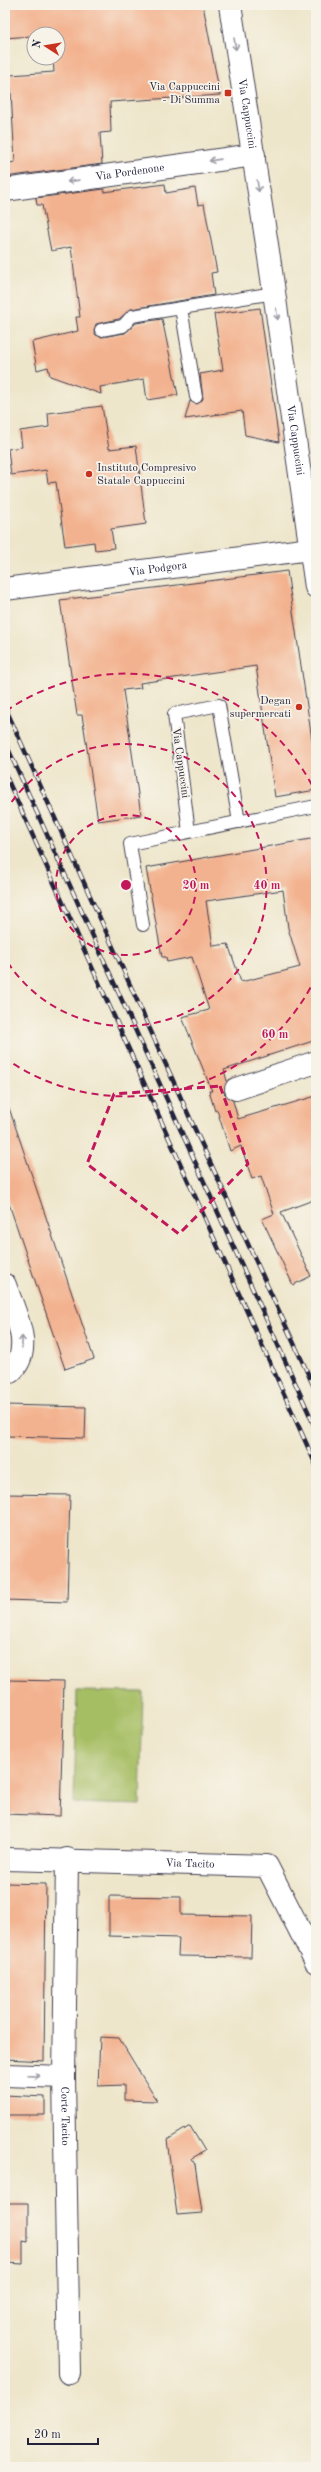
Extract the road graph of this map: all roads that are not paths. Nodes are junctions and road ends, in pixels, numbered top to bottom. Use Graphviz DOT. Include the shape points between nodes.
graph roads {
  1 [pos="230,5"];
  2 [pos="254,154"];
  3 [pos="5,190"];
  4 [pos="274,294"];
  5 [pos="181,308"];
  6 [pos="101,330"];
  7 [pos="196,397"];
  8 [pos="310,548"];
  9 [pos="316,587"];
  10 [pos="5,589"];
  11 [pos="316,806"];
  12 [pos="239,822"];
  13 [pos="189,832"];
  14 [pos="143,925"];
  15 [pos="316,1062"];
  16 [pos="236,1089"];
  17 [pos="5,1285"];
  18 [pos="5,1372"];
  19 [pos="5,1859"];
  20 [pos="67,1859"];
  21 [pos="316,1962"];
  22 [pos="5,2075"];
  23 [pos="64,2077"];
  24 [pos="69,2373"];
  1 -- 2 [label="street, Via Cappuccini, one-way"];
  2 -- 3 [label="street, Via Pordenone, one-way"];
  2 -- 4 [label="street, Via Cappuccini, one-way"];
  4 -- 5 [label="lane"];
  4 -- 8 [label="street, Via Cappuccini, one-way"];
  5 -- 6 [label="lane" via="132,316 123,326"];
  5 -- 7 [label="lane"];
  8 -- 9 [label="street, Via Cappuccini"];
  8 -- 10 [label="street, Via Podgora"];
  11 -- 12 [label="lane"];
  12 -- 13 [label="lane"];
  12 -- 13 [label="lane, Via Cappuccini" via="219,705 174,714"];
  13 -- 14 [label="lane" via="130,844"];
  15 -- 16 [label="street"];
  18 -- 17 [label="street, one-way" via="10,1372 17,1366 22,1350 22,1334"];
  19 -- 20 [label="street, Via Tacito"];
  20 -- 21 [label="street, Via Tacito" via="268,1866"];
  20 -- 23 [label="street, Corte Tacito"];
  22 -- 23 [label="street, one-way"];
  23 -- 24 [label="street, Corte Tacito"];
}
